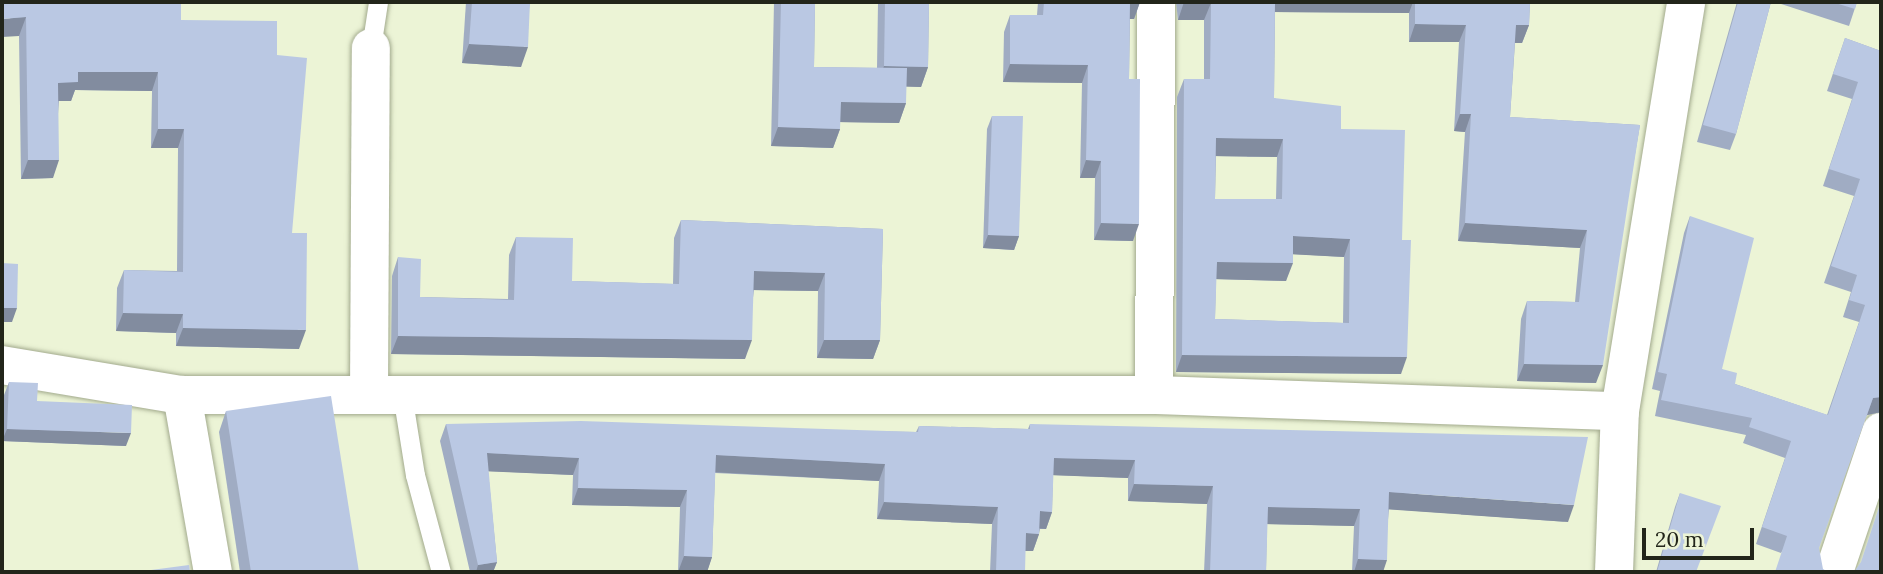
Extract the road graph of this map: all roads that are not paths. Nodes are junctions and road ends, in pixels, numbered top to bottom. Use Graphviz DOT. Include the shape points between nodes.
graph roads {
  1 [pos="378,2"];
  2 [pos="1156,2"];
  3 [pos="1686,2"];
  4 [pos="372,48"];
  5 [pos="2,365"];
  6 [pos="386,394"];
  7 [pos="182,395"];
  8 [pos="1154,396"];
  9 [pos="1620,411"];
  10 [pos="1881,432"];
  11 [pos="213,572"];
  12 [pos="441,572"];
  13 [pos="1614,572"];
  14 [pos="1834,572"];
  1 -- 4 [label="lane"];
  2 -- 8 [label="street"];
  3 -- 9 [label="street"];
  4 -- 6 [label="street"];
  5 -- 7 [label="street"];
  6 -- 7 [label="street"];
  6 -- 8 [label="street"];
  6 -- 12 [label="lane" via="415,475"];
  7 -- 11 [label="street"];
  8 -- 9 [label="street"];
  9 -- 13 [label="street"];
  10 -- 14 [label="street"];
}
